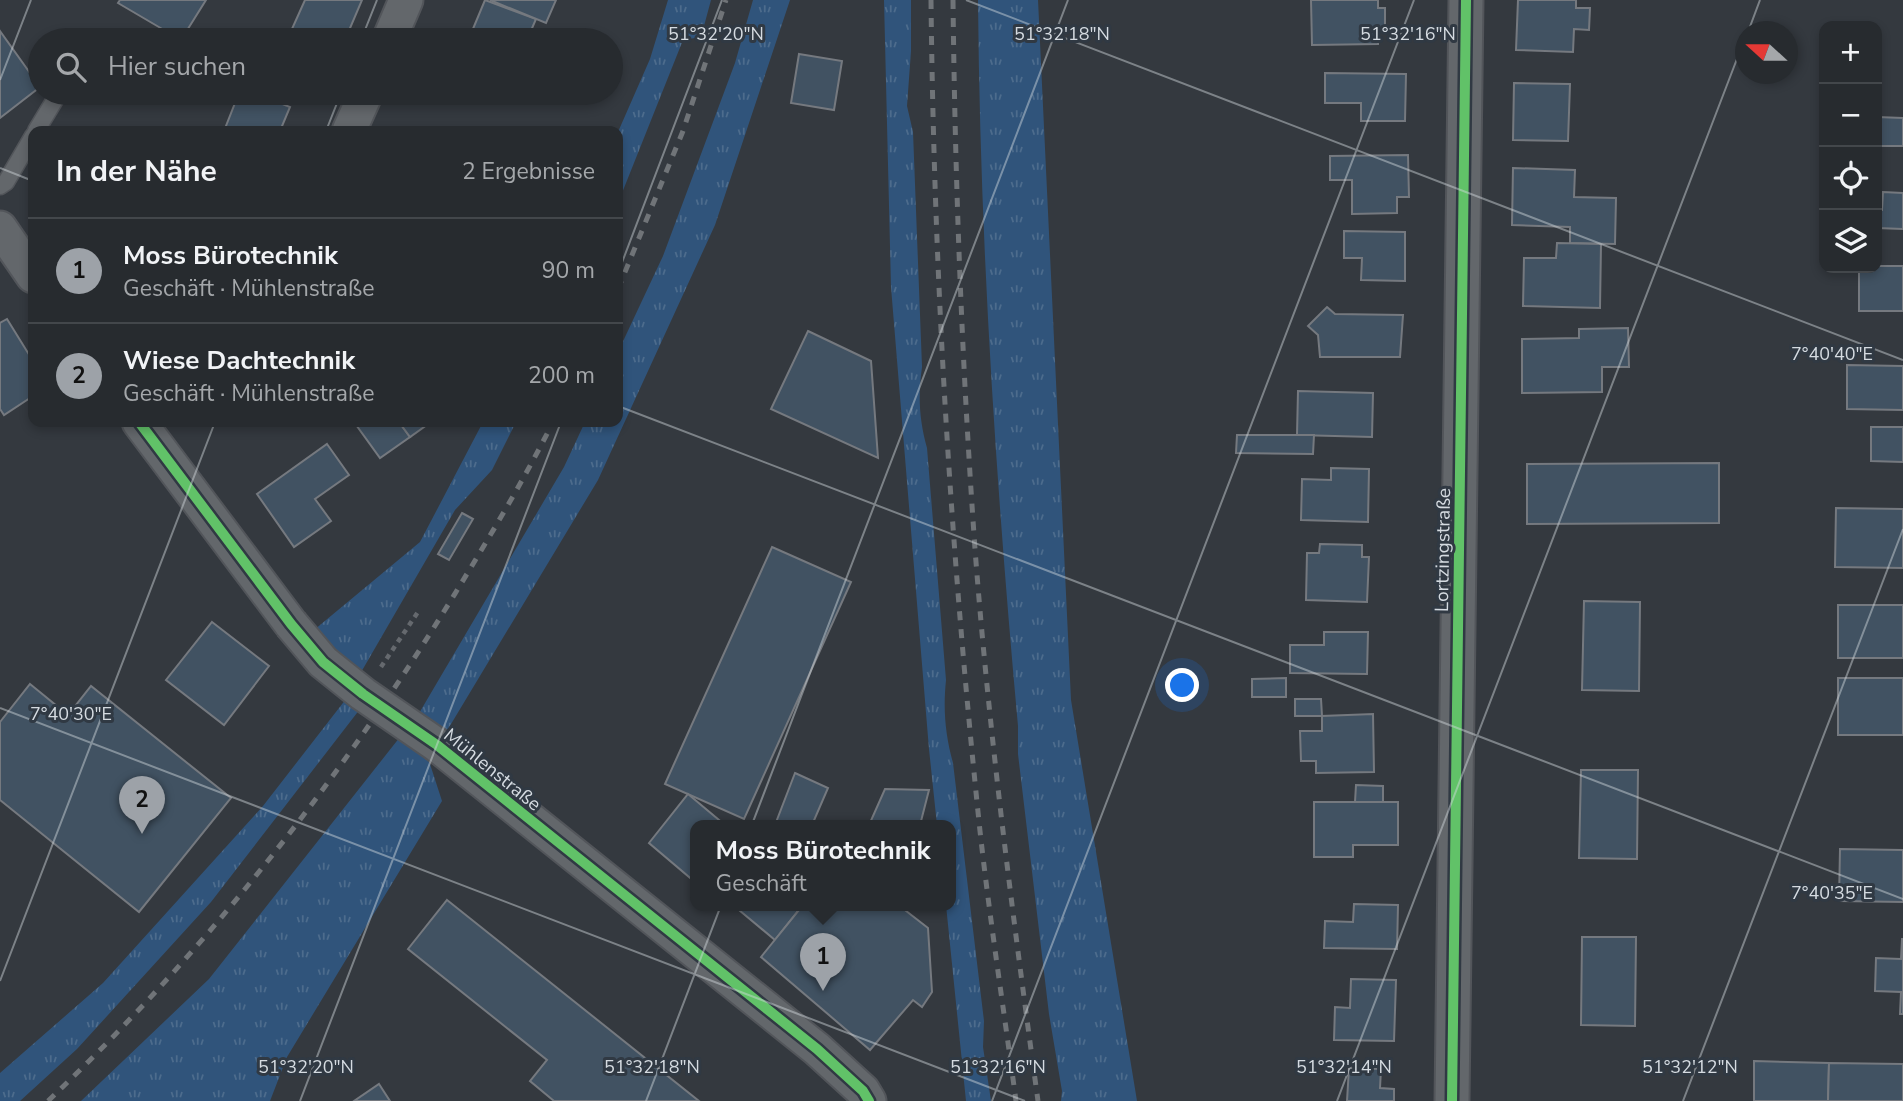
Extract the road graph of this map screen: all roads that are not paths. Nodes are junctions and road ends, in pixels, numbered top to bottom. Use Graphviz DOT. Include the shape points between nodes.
graph roads {
  1 [pos="406,0"];
  2 [pos="1466,0"];
  3 [pos="394,28"];
  4 [pos="52,105"];
  5 [pos="361,105"];
  6 [pos="39,126"];
  7 [pos="351,126"];
  8 [pos="28,145"];
  9 [pos="0,186"];
  10 [pos="0,228"];
  11 [pos="28,269"];
  12 [pos="143,427"];
  13 [pos="869,1101"];
  14 [pos="1452,1101"];
  1 -- 3 [label="street"];
  2 -- 14 [label="street, Lortzingstraße"];
  4 -- 6 [label="lane"];
  5 -- 7 [label="street"];
  8 -- 9 [label="lane"];
  10 -- 11 [label="street"];
  12 -- 13 [label="street, Mühlenstraße, bridge" via="323,662 437,745 817,1049"];
}
